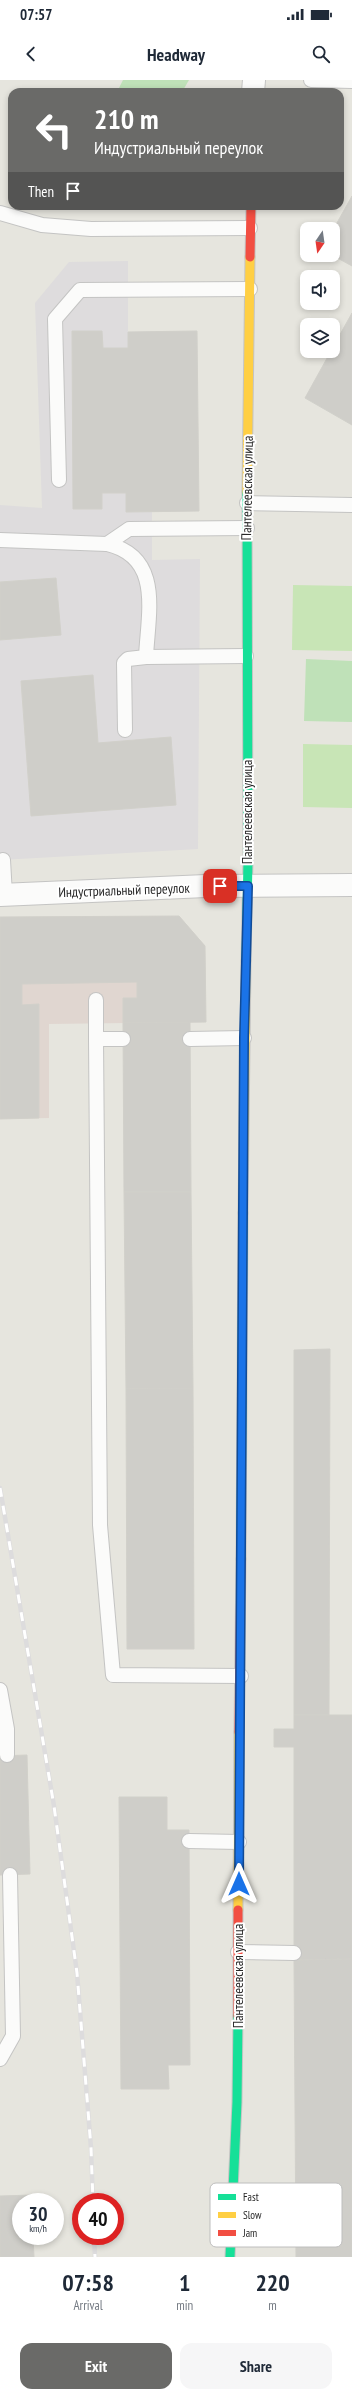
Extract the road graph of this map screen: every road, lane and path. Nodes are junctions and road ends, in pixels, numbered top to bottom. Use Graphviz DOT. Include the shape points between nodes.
graph roads {
  1 [pos="311,80"];
  2 [pos="352,81"];
  3 [pos="251,210"];
  4 [pos="0,213"];
  5 [pos="250,228"];
  6 [pos="250,289"];
  7 [pos="58,480"];
  8 [pos="246,503"];
  9 [pos="352,505"];
  10 [pos="246,528"];
  11 [pos="0,540"];
  12 [pos="107,544"];
  13 [pos="246,656"];
  14 [pos="146,657"];
  15 [pos="125,730"];
  16 [pos="3,860"];
  17 [pos="352,885"];
  18 [pos="248,886"];
  19 [pos="3,895"];
  20 [pos="96,1000"];
  21 [pos="244,1038"];
  22 [pos="96,1039"];
  23 [pos="123,1039"];
  24 [pos="190,1039"];
  25 [pos="241,1676"];
  26 [pos="0,1690"];
  27 [pos="7,1755"];
  28 [pos="189,1841"];
  29 [pos="239,1842"];
  30 [pos="10,1875"];
  31 [pos="238,1952"];
  32 [pos="294,1953"];
  33 [pos="0,2059"];
  34 [pos="233,2183"];
  35 [pos="230,2247"];
  36 [pos="230,2257"];
  1 -- 2 [label="lane"];
  3 -- 5 [label="street, Пантелеевская улица"];
  4 -- 5 [label="lane" via="42,225 91,229"];
  5 -- 6 [label="street, Пантелеевская улица"];
  6 -- 7 [label="lane" via="80,290 55,319"];
  6 -- 8 [label="street, Пантелеевская улица"];
  8 -- 9 [label="lane"];
  8 -- 10 [label="street, Пантелеевская улица"];
  10 -- 12 [label="lane" via="129,529"];
  10 -- 13 [label="street, Пантелеевская улица"];
  11 -- 12 [label="lane"];
  12 -- 14 [label="lane" via="120,547 132,555 142,566 148,579"];
  13 -- 14 [label="lane"];
  13 -- 18 [label="street, Пантелеевская улица"];
  14 -- 15 [label="lane" via="128,658 124,663"];
  16 -- 19 [label="lane"];
  17 -- 18 [label="street, Индустриальный переулок"];
  18 -- 19 [label="street, Индустриальный переулок"];
  18 -- 21 [label="street, Пантелеевская улица"];
  20 -- 22 [label="lane"];
  21 -- 24 [label="lane"];
  21 -- 25 [label="street, Пантелеевская улица"];
  22 -- 23 [label="lane"];
  22 -- 25 [label="lane" via="100,1525 114,1675"];
  25 -- 29 [label="street, Пантелеевская улица"];
  26 -- 27 [label="lane" via="7,1729"];
  28 -- 29 [label="lane"];
  29 -- 31 [label="street, Пантелеевская улица"];
  30 -- 33 [label="lane" via="13,2036"];
  31 -- 32 [label="lane"];
  31 -- 34 [label="street, Пантелеевская улица" via="237,2102"];
  35 -- 36 [label="street, Пантелеевская улица"];
}
